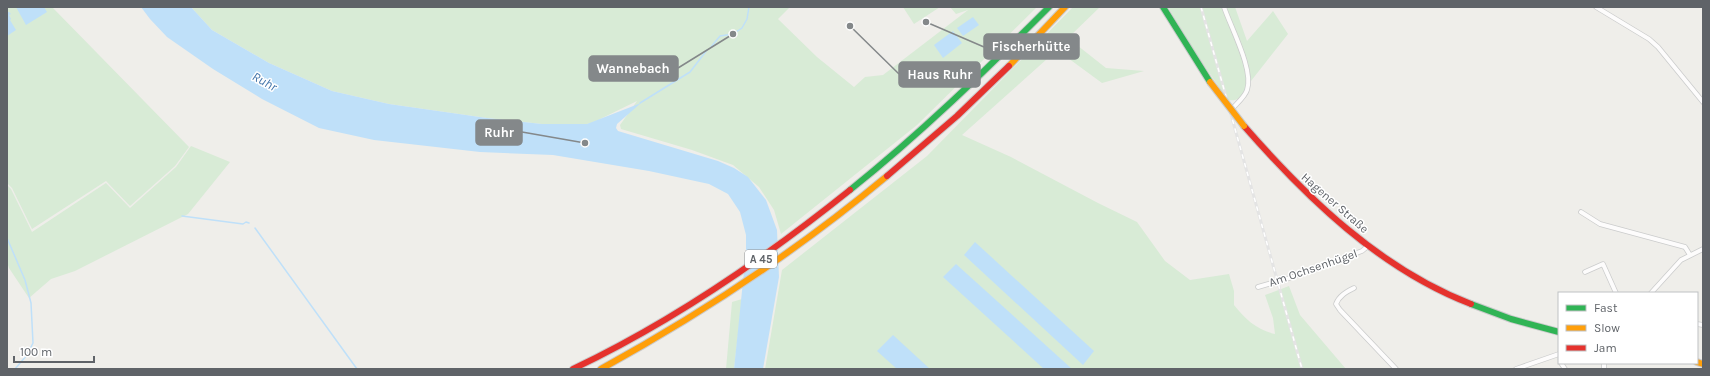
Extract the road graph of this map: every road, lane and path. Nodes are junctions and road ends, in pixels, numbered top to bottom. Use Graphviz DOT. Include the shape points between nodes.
graph roads {
  1 [pos="1049,7"];
  2 [pos="1064,7"];
  3 [pos="1163,7"];
  4 [pos="1224,7"];
  5 [pos="1596,7"];
  6 [pos="1703,102"];
  7 [pos="1231,110"];
  8 [pos="1582,212"];
  9 [pos="1368,246"];
  10 [pos="1703,249"];
  11 [pos="1690,255"];
  12 [pos="1585,272"];
  13 [pos="1258,287"];
  14 [pos="1354,288"];
  15 [pos="1616,292"];
  16 [pos="1654,292"];
  17 [pos="1558,332"];
  18 [pos="1558,355"];
  19 [pos="573,369"];
  20 [pos="602,369"];
  21 [pos="1396,369"];
  22 [pos="1516,369"];
  1 -- 19 [label="main road, A 45" via="921,131 848,194 761,258 680,311 617,348"];
  2 -- 20 [label="main road, A 45" via="1003,73 848,208 776,262 680,325"];
  3 -- 7 [label="main road, Hagener Straße, bridge" via="1210,82"];
  4 -- 7 [label="street" via="1249,77 1246,92"];
  5 -- 6 [label="street" via="1649,39"];
  7 -- 9 [label="main road, Hagener Straße, bridge" via="1286,174"];
  8 -- 11 [label="street" via="1600,224 1685,247"];
  9 -- 13 [label="street, Am Ochsenhügel, bridge" via="1362,251"];
  9 -- 17 [label="main road, Hagener Straße" via="1453,297"];
  10 -- 11 [label="street"];
  11 -- 16 [label="street" via="1681,260"];
  12 -- 15 [label="street" via="1603,264"];
  14 -- 21 [label="street" via="1344,294 1336,304"];
  18 -- 22 [label="street"];
}
